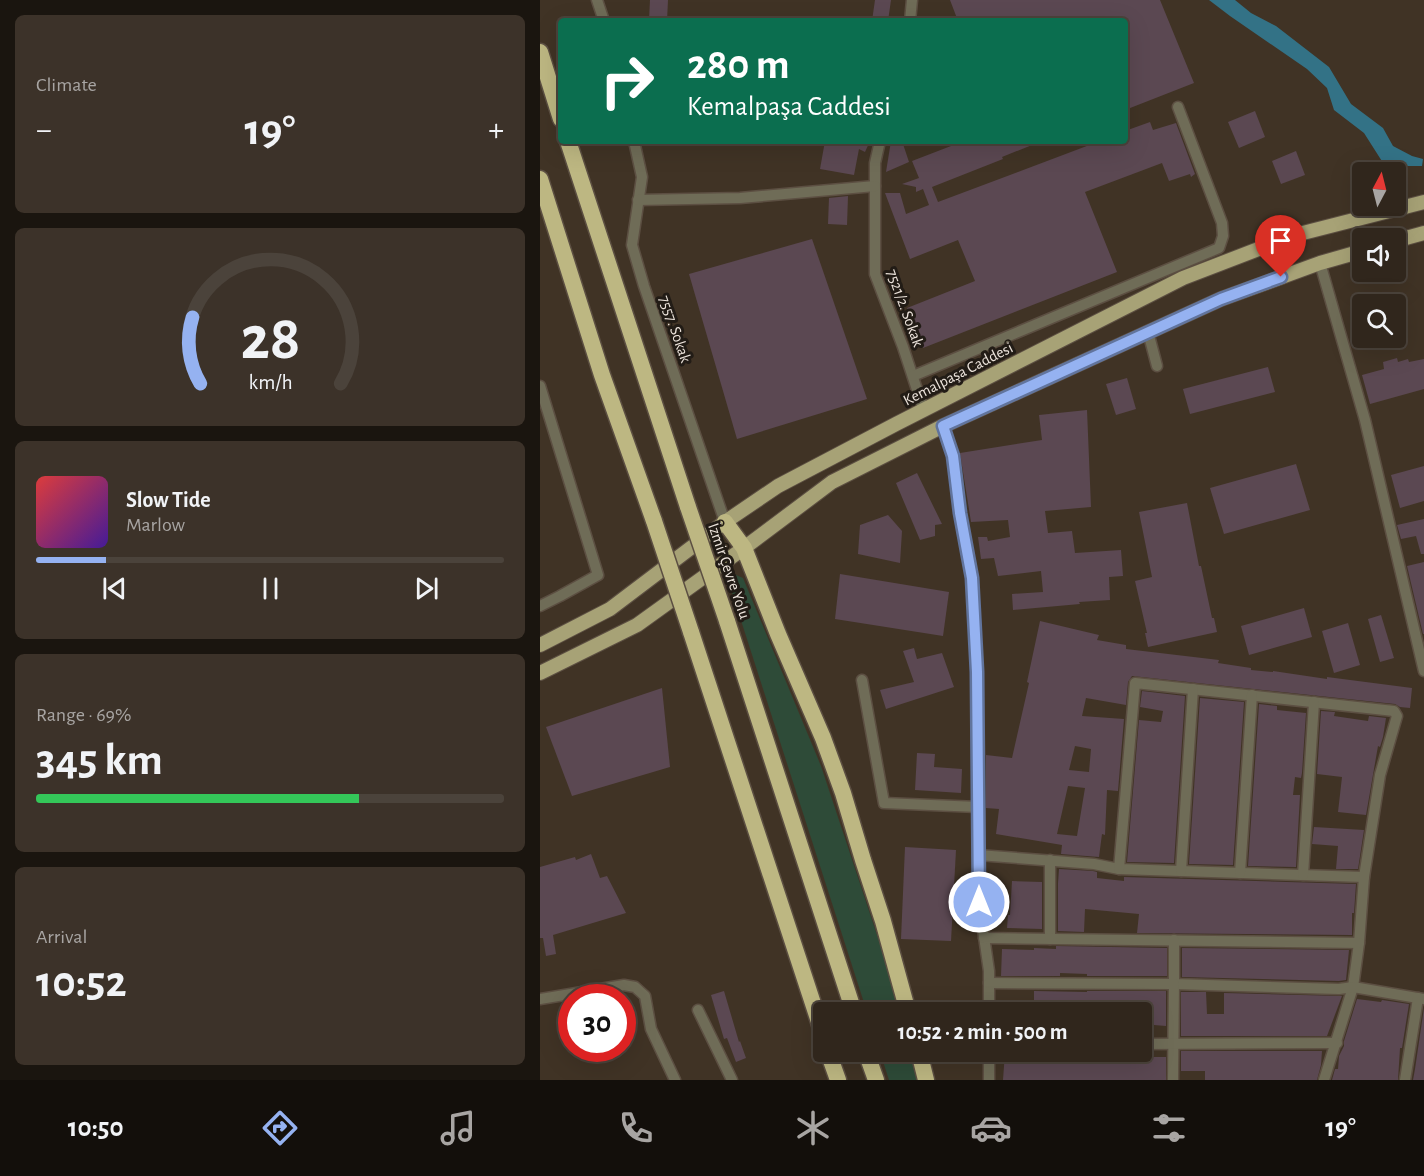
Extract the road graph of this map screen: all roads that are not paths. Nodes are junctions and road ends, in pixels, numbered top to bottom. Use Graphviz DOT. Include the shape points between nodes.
graph roads {
  1 [pos="597,0"];
  2 [pos="912,0"];
  3 [pos="603,18"];
  4 [pos="910,18"];
  5 [pos="540,52"];
  6 [pos="1178,107"];
  7 [pos="558,109"];
  8 [pos="569,144"];
  9 [pos="635,144"];
  10 [pos="879,144"];
  11 [pos="540,179"];
  12 [pos="874,186"];
  13 [pos="638,200"];
  14 [pos="1424,202"];
  15 [pos="1424,233"];
  16 [pos="1406,238"];
  17 [pos="1352,254"];
  18 [pos="1320,263"];
  19 [pos="1148,332"];
  20 [pos="1157,366"];
  21 [pos="913,376"];
  22 [pos="540,386"];
  23 [pos="924,411"];
  24 [pos="943,426"];
  25 [pos="725,522"];
  26 [pos="744,548"];
  27 [pos="540,606"];
  28 [pos="540,645"];
  29 [pos="1424,670"];
  30 [pos="540,673"];
  31 [pos="861,680"];
  32 [pos="1192,689"];
  33 [pos="1251,695"];
  34 [pos="1314,702"];
  35 [pos="978,807"];
  36 [pos="978,855"];
  37 [pos="1050,860"];
  38 [pos="1119,869"];
  39 [pos="1181,871"];
  40 [pos="1240,873"];
  41 [pos="1303,875"];
  42 [pos="1364,877"];
  43 [pos="984,938"];
  44 [pos="1050,939"];
  45 [pos="1174,940"];
  46 [pos="1359,943"];
  47 [pos="989,983"];
  48 [pos="1174,984"];
  49 [pos="1353,987"];
  50 [pos="1421,998"];
  51 [pos="540,999"];
  52 [pos="851,1002"];
  53 [pos="905,1002"];
  54 [pos="989,1002"];
  55 [pos="813,1003"];
  56 [pos="698,1010"];
  57 [pos="1173,1043"];
  58 [pos="1336,1043"];
  59 [pos="1152,1044"];
  60 [pos="832,1062"];
  61 [pos="870,1062"];
  62 [pos="922,1062"];
  63 [pos="989,1062"];
  64 [pos="675,1080"];
  65 [pos="732,1080"];
  66 [pos="838,1080"];
  67 [pos="876,1080"];
  68 [pos="926,1080"];
  69 [pos="989,1080"];
  70 [pos="1173,1080"];
  71 [pos="1324,1080"];
  72 [pos="1405,1080"];
  1 -- 3 [label="street"];
  2 -- 4 [label="street"];
  5 -- 7 [label="highway"];
  6 -- 21 [label="street" via="1222,224 1219,248"];
  8 -- 52 [label="highway, İzmir Çevre Yolu, bridge"];
  9 -- 13 [label="street, 7557. Sokak" via="642,177"];
  10 -- 12 [label="street, 7521/2. Sokak"];
  11 -- 55 [label="highway, bridge"];
  12 -- 13 [label="street" via="740,198"];
  12 -- 21 [label="street, 7521/2. Sokak" via="875,274"];
  13 -- 25 [label="street, 7557. Sokak" via="632,245"];
  14 -- 23 [label="main road, Kemalpaşa Caddesi" via="1295,235 1183,278"];
  15 -- 16 [label="main road"];
  17 -- 18 [label="main road"];
  18 -- 19 [label="main road" via="1221,299"];
  18 -- 29 [label="street" via="1365,420"];
  19 -- 20 [label="street"];
  19 -- 24 [label="main road"];
  21 -- 23 [label="street, 7521/2. Sokak"];
  22 -- 27 [label="street" via="598,575"];
  23 -- 25 [label="main road, Kemalpaşa Caddesi" via="778,486"];
  24 -- 26 [label="main road" via="832,482"];
  24 -- 35 [label="street" via="953,456 972,578"];
  25 -- 26 [label="highway"];
  25 -- 28 [label="main road, Kemalpaşa Caddesi" via="610,609"];
  26 -- 30 [label="main road" via="637,625"];
  26 -- 53 [label="highway" via="839,782"];
  31 -- 35 [label="street" via="884,803"];
  32 -- 33 [label="street"];
  32 -- 38 [label="street" via="1135,682"];
  32 -- 39 [label="street"];
  33 -- 34 [label="street"];
  33 -- 40 [label="street"];
  34 -- 41 [label="street"];
  34 -- 42 [label="street" via="1394,711 1397,716 1380,775"];
  35 -- 36 [label="street"];
  36 -- 37 [label="street"];
  36 -- 43 [label="street"];
  37 -- 38 [label="street"];
  37 -- 44 [label="street"];
  38 -- 39 [label="street"];
  39 -- 40 [label="street"];
  40 -- 41 [label="street"];
  41 -- 42 [label="street"];
  42 -- 46 [label="street"];
  43 -- 44 [label="street"];
  43 -- 47 [label="street"];
  44 -- 45 [label="street"];
  45 -- 46 [label="street"];
  45 -- 48 [label="street"];
  46 -- 49 [label="street"];
  47 -- 48 [label="street"];
  47 -- 54 [label="street"];
  48 -- 49 [label="street"];
  48 -- 57 [label="street"];
  49 -- 50 [label="street"];
  49 -- 58 [label="street"];
  50 -- 72 [label="street"];
  51 -- 64 [label="street" via="624,985 635,987 645,996 651,1029"];
  56 -- 65 [label="street"];
  57 -- 58 [label="street"];
  57 -- 59 [label="street"];
  57 -- 70 [label="street"];
  58 -- 71 [label="street"];
  60 -- 66 [label="highway"];
  61 -- 67 [label="highway"];
  62 -- 68 [label="highway"];
  63 -- 69 [label="street"];
}
